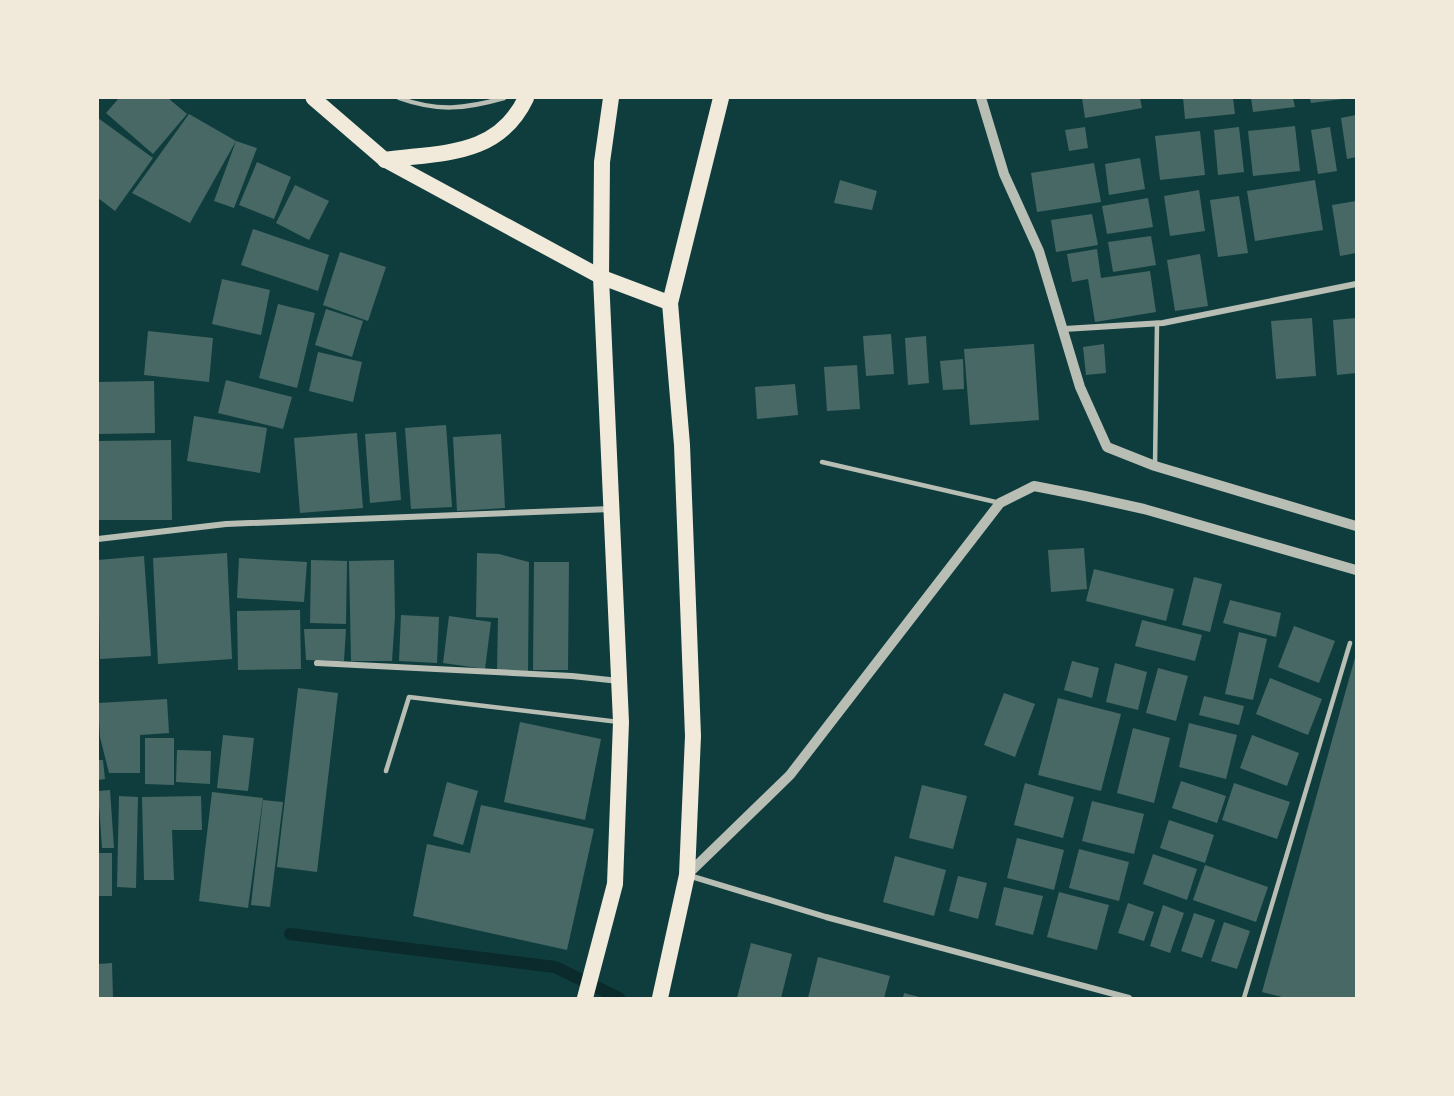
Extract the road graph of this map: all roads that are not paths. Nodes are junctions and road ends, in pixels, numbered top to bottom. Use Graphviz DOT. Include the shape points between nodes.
graph roads {
  1 [pos="313,98"];
  2 [pos="399,98"];
  3 [pos="491,98"];
  4 [pos="504,98"];
  5 [pos="526,98"];
  6 [pos="611,98"];
  7 [pos="722,98"];
  8 [pos="981,98"];
  9 [pos="486,103"];
  10 [pos="385,160"];
  11 [pos="601,277"];
  12 [pos="1356,284"];
  13 [pos="670,303"];
  14 [pos="1157,323"];
  15 [pos="1064,329"];
  16 [pos="822,462"];
  17 [pos="1155,466"];
  18 [pos="1000,503"];
  19 [pos="612,509"];
  20 [pos="1356,526"];
  21 [pos="98,539"];
  22 [pos="1356,570"];
  23 [pos="1350,643"];
  24 [pos="317,663"];
  25 [pos="620,682"];
  26 [pos="621,722"];
  27 [pos="386,771"];
  28 [pos="687,875"];
  29 [pos="585,999"];
  30 [pos="660,999"];
  31 [pos="1129,999"];
  32 [pos="1244,999"];
  1 -- 10 [label="main road"];
  2 -- 9 [label="lane" via="458,109"];
  3 -- 9 [label="lane"];
  4 -- 9 [label="lane"];
  5 -- 10 [label="highway" via="519,112 494,139 466,149"];
  6 -- 11 [label="highway" via="602,162"];
  7 -- 13 [label="highway"];
  8 -- 15 [label="street" via="1004,174 1039,251"];
  10 -- 11 [label="main road"];
  11 -- 13 [label="main road"];
  11 -- 19 [label="highway"];
  12 -- 14 [label="street"];
  13 -- 28 [label="highway" via="682,445 693,736"];
  14 -- 15 [label="street"];
  14 -- 17 [label="lane"];
  15 -- 17 [label="street" via="1080,387 1107,447"];
  16 -- 18 [label="lane"];
  17 -- 20 [label="street"];
  18 -- 22 [label="street" via="1034,486 1144,509"];
  18 -- 28 [label="street" via="790,775"];
  19 -- 21 [label="street" via="226,524"];
  19 -- 25 [label="highway"];
  23 -- 32 [label="lane"];
  24 -- 25 [label="street"];
  25 -- 26 [label="highway"];
  26 -- 27 [label="lane" via="409,697"];
  26 -- 29 [label="highway" via="615,884"];
  28 -- 30 [label="highway"];
  28 -- 31 [label="street"];
}
